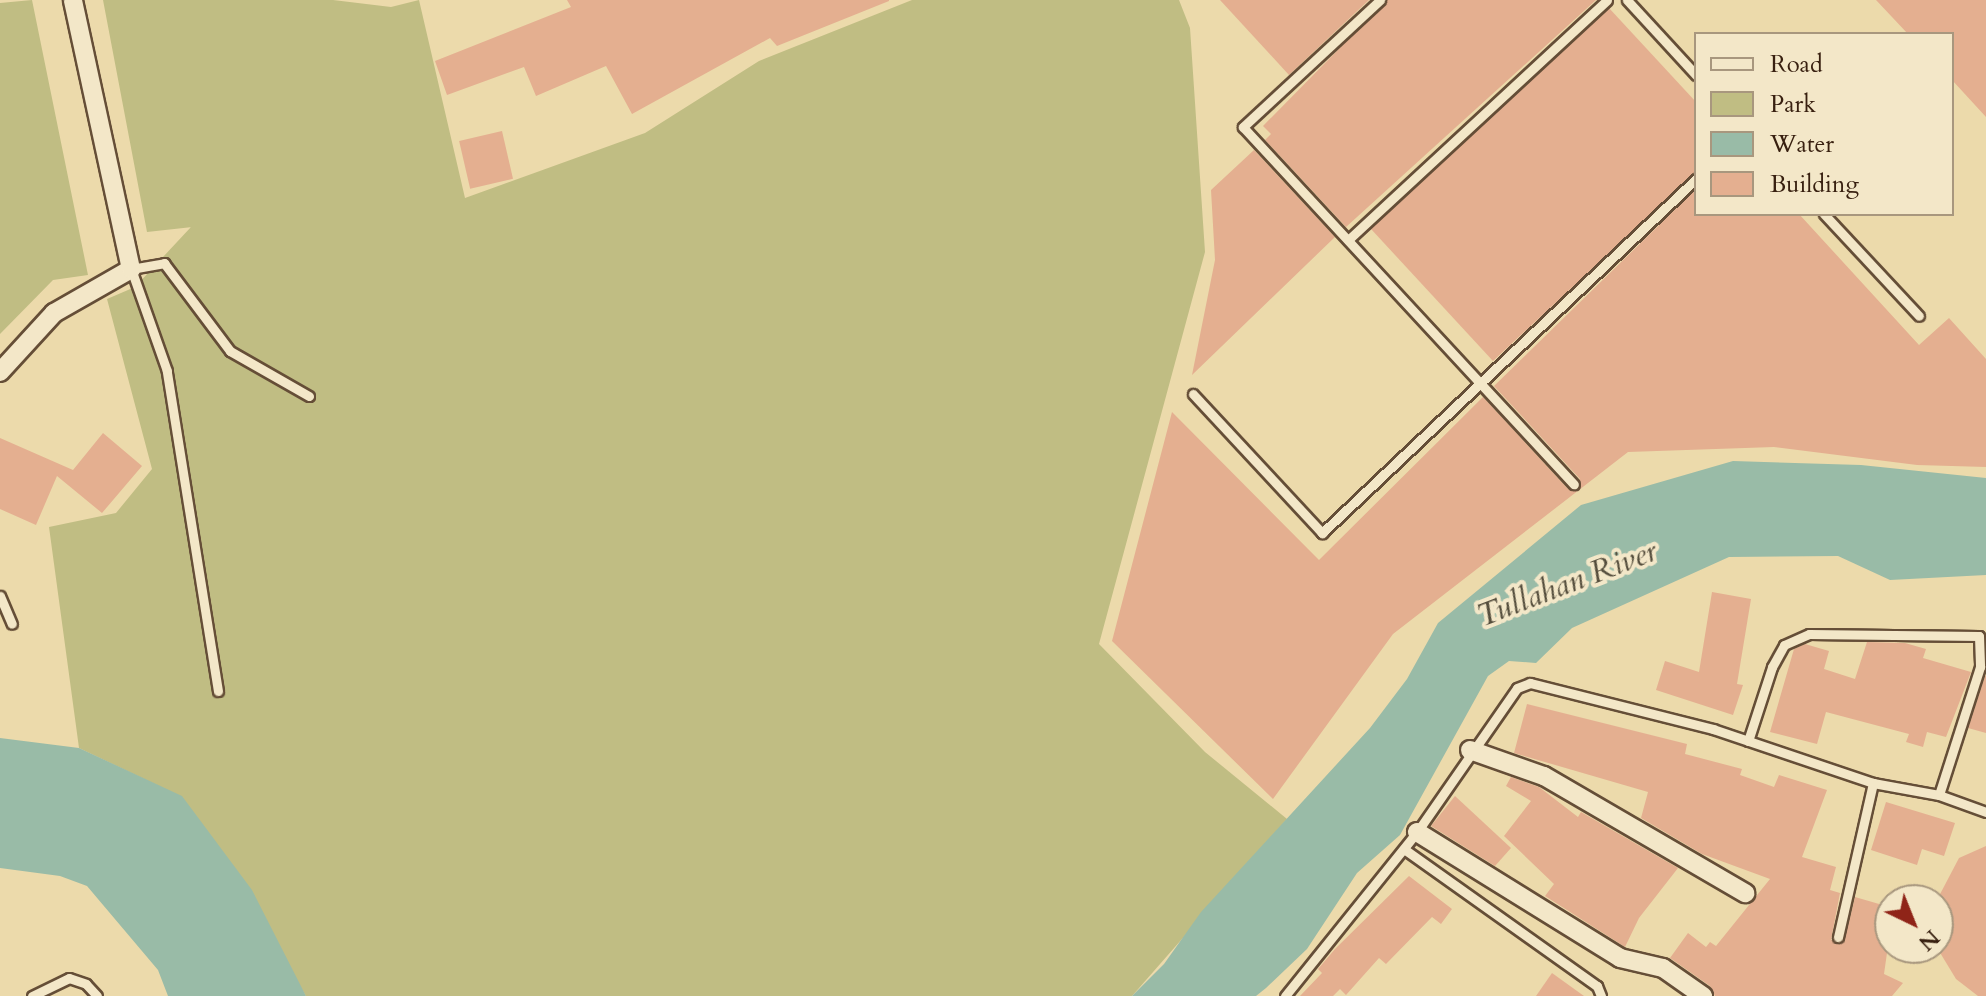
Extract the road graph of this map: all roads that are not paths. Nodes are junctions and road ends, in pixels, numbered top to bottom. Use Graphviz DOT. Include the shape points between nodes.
graph roads {
  1 [pos="73,0"];
  2 [pos="1380,0"];
  3 [pos="1607,0"];
  4 [pos="1627,0"];
  5 [pos="1694,73"];
  6 [pos="1694,181"];
  7 [pos="1826,216"];
  8 [pos="1348,240"];
  9 [pos="131,269"];
  10 [pos="1919,316"];
  11 [pos="0,372"];
  12 [pos="1480,383"];
  13 [pos="1193,394"];
  14 [pos="309,396"];
  15 [pos="1574,484"];
  16 [pos="0,596"];
  17 [pos="12,624"];
  18 [pos="1983,636"];
  19 [pos="218,691"];
  20 [pos="1748,741"];
  21 [pos="1470,750"];
  22 [pos="1873,783"];
  23 [pos="1939,795"];
  24 [pos="1986,812"];
  25 [pos="1417,832"];
  26 [pos="1404,849"];
  27 [pos="1745,893"];
  28 [pos="1838,937"];
  29 [pos="32,996"];
  30 [pos="97,996"];
  31 [pos="1285,996"];
  32 [pos="1601,996"];
  33 [pos="1703,996"];
  1 -- 9 [label="street"];
  2 -- 8 [label="lane" via="1243,127"];
  3 -- 8 [label="lane"];
  4 -- 5 [label="lane"];
  6 -- 12 [label="lane"];
  7 -- 10 [label="lane"];
  8 -- 12 [label="lane"];
  9 -- 11 [label="street" via="54,313"];
  9 -- 14 [label="lane" via="164,263 230,351"];
  9 -- 19 [label="lane" via="167,371"];
  12 -- 13 [label="lane" via="1322,533"];
  12 -- 15 [label="lane"];
  16 -- 17 [label="lane"];
  18 -- 20 [label="lane" via="1809,634 1784,645"];
  18 -- 23 [label="lane" via="1980,667"];
  20 -- 21 [label="lane" via="1530,683 1517,688"];
  20 -- 22 [label="lane"];
  21 -- 25 [label="lane"];
  21 -- 27 [label="street" via="1544,776"];
  22 -- 23 [label="lane"];
  22 -- 28 [label="lane"];
  23 -- 24 [label="lane"];
  25 -- 26 [label="lane"];
  25 -- 33 [label="street" via="1620,958 1663,968"];
  26 -- 31 [label="lane"];
  26 -- 32 [label="lane" via="1597,986"];
  29 -- 30 [label="lane" via="69,978 86,984"];
}
